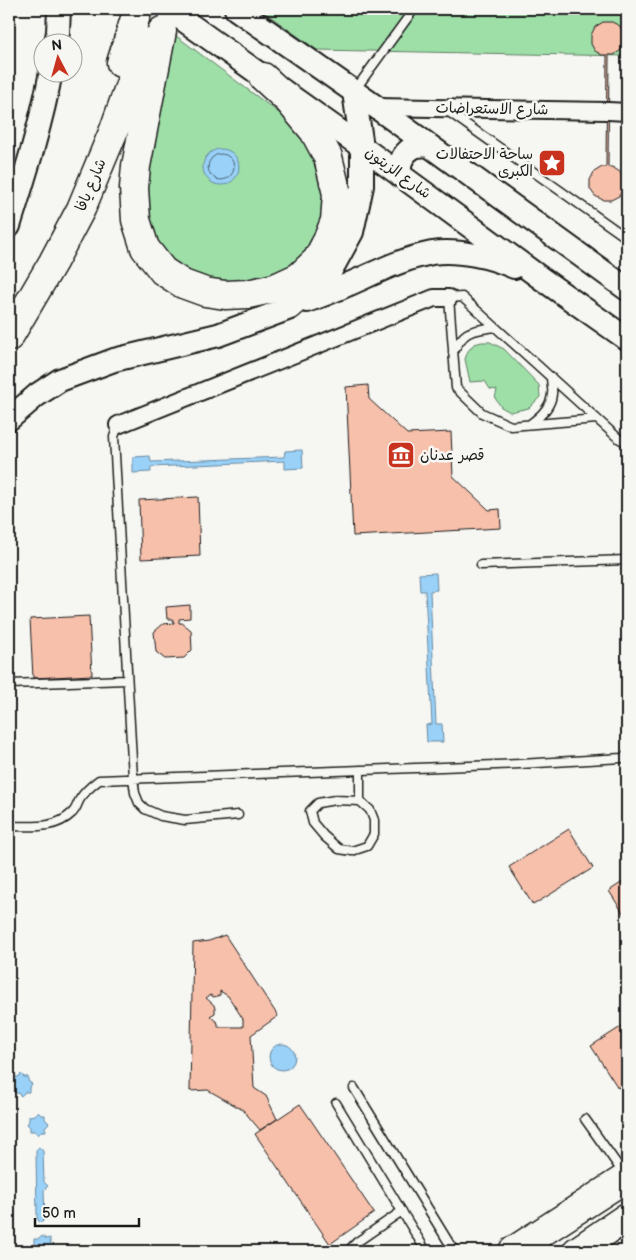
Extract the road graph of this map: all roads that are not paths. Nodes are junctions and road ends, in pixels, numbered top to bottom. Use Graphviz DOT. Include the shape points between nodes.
graph roads {
  1 [pos="59,9"];
  2 [pos="77,9"];
  3 [pos="236,9"];
  4 [pos="414,9"];
  5 [pos="158,17"];
  6 [pos="57,32"];
  7 [pos="61,32"];
  8 [pos="263,77"];
  9 [pos="48,82"];
  10 [pos="354,92"];
  11 [pos="376,107"];
  12 [pos="445,108"];
  13 [pos="627,112"];
  14 [pos="428,145"];
  15 [pos="362,147"];
  16 [pos="401,176"];
  17 [pos="9,226"];
  18 [pos="627,238"];
  19 [pos="542,279"];
  20 [pos="627,289"];
  21 [pos="449,298"];
  22 [pos="9,305"];
  23 [pos="290,308"];
  24 [pos="495,327"];
  25 [pos="9,337"];
  26 [pos="627,339"];
  27 [pos="453,352"];
  28 [pos="551,377"];
  29 [pos="9,419"];
  30 [pos="597,419"];
  31 [pos="118,424"];
  32 [pos="529,424"];
  33 [pos="627,443"];
  34 [pos="627,560"];
  35 [pos="481,565"];
  36 [pos="127,680"];
  37 [pos="9,684"];
  38 [pos="627,755"];
  39 [pos="360,770"];
  40 [pos="133,778"];
  41 [pos="360,801"];
  42 [pos="238,815"];
  43 [pos="9,826"];
  44 [pos="354,1088"];
  45 [pos="336,1103"];
  46 [pos="585,1119"];
  47 [pos="627,1177"];
  48 [pos="402,1212"];
  49 [pos="627,1218"];
  50 [pos="350,1251"];
  51 [pos="426,1251"];
  52 [pos="454,1251"];
  53 [pos="513,1251"];
  54 [pos="577,1251"];
  1 -- 6 [label="main road"];
  2 -- 7 [label="main road"];
  3 -- 10 [label="main road"];
  4 -- 10 [label="lane"];
  5 -- 8 [label="main road, شارع الزيتون"];
  5 -- 8 [label="highway" via="136,166 136,220 145,248 163,271 183,284 205,292 248,294 274,288 299,277 316,260 335,221 337,194 328,157 314,130"];
  5 -- 22 [label="highway, شارع يافا" via="119,69 93,139 41,248"];
  5 -- 25 [label="highway, شارع يافا" via="81,209"];
  8 -- 15 [label="main road, شارع الزيتون"];
  9 -- 17 [label="main road"];
  10 -- 11 [label="main road"];
  10 -- 15 [label="main road"];
  11 -- 12 [label="street, شارع الاستعراضات"];
  11 -- 14 [label="main road"];
  12 -- 13 [label="street, شارع الاستعراضات"];
  12 -- 18 [label="lane"];
  14 -- 16 [label="main road" via="408,152 400,162"];
  14 -- 20 [label="main road"];
  15 -- 16 [label="main road, شارع الزيتون"];
  15 -- 23 [label="main road" via="362,186 352,232 329,274"];
  16 -- 19 [label="main road, شارع الزيتون"];
  19 -- 23 [label="main road" via="502,262 465,253 434,253 398,262"];
  19 -- 26 [label="main road, شارع الزيتون"];
  21 -- 24 [label="lane" via="462,297"];
  21 -- 27 [label="lane"];
  21 -- 31 [label="street" via="434,298"];
  23 -- 29 [label="main road" via="218,335 114,360 60,380"];
  24 -- 27 [label="lane" via="464,336"];
  24 -- 28 [label="lane"];
  27 -- 32 [label="lane" via="456,388 482,413 511,426"];
  28 -- 30 [label="lane"];
  28 -- 32 [label="lane" via="550,404"];
  30 -- 32 [label="lane"];
  30 -- 33 [label="lane"];
  31 -- 36 [label="lane" via="114,437"];
  34 -- 35 [label="lane"];
  36 -- 37 [label="lane"];
  36 -- 40 [label="lane"];
  38 -- 39 [label="lane" via="622,758"];
  39 -- 40 [label="lane"];
  39 -- 41 [label="lane"];
  40 -- 42 [label="lane" via="139,803 162,816 185,820"];
  40 -- 43 [label="lane" via="99,780 87,789 73,812 60,822 48,826"];
  41 -- 41 [label="lane" via="370,810 374,820 374,834 367,846 352,851 339,849 312,823 310,811 318,803"];
  44 -- 52 [label="lane"];
  45 -- 48 [label="lane"];
  46 -- 47 [label="lane"];
  47 -- 53 [label="highway"];
  48 -- 50 [label="lane" via="357,1242"];
  48 -- 51 [label="lane"];
  49 -- 54 [label="highway"];
}
